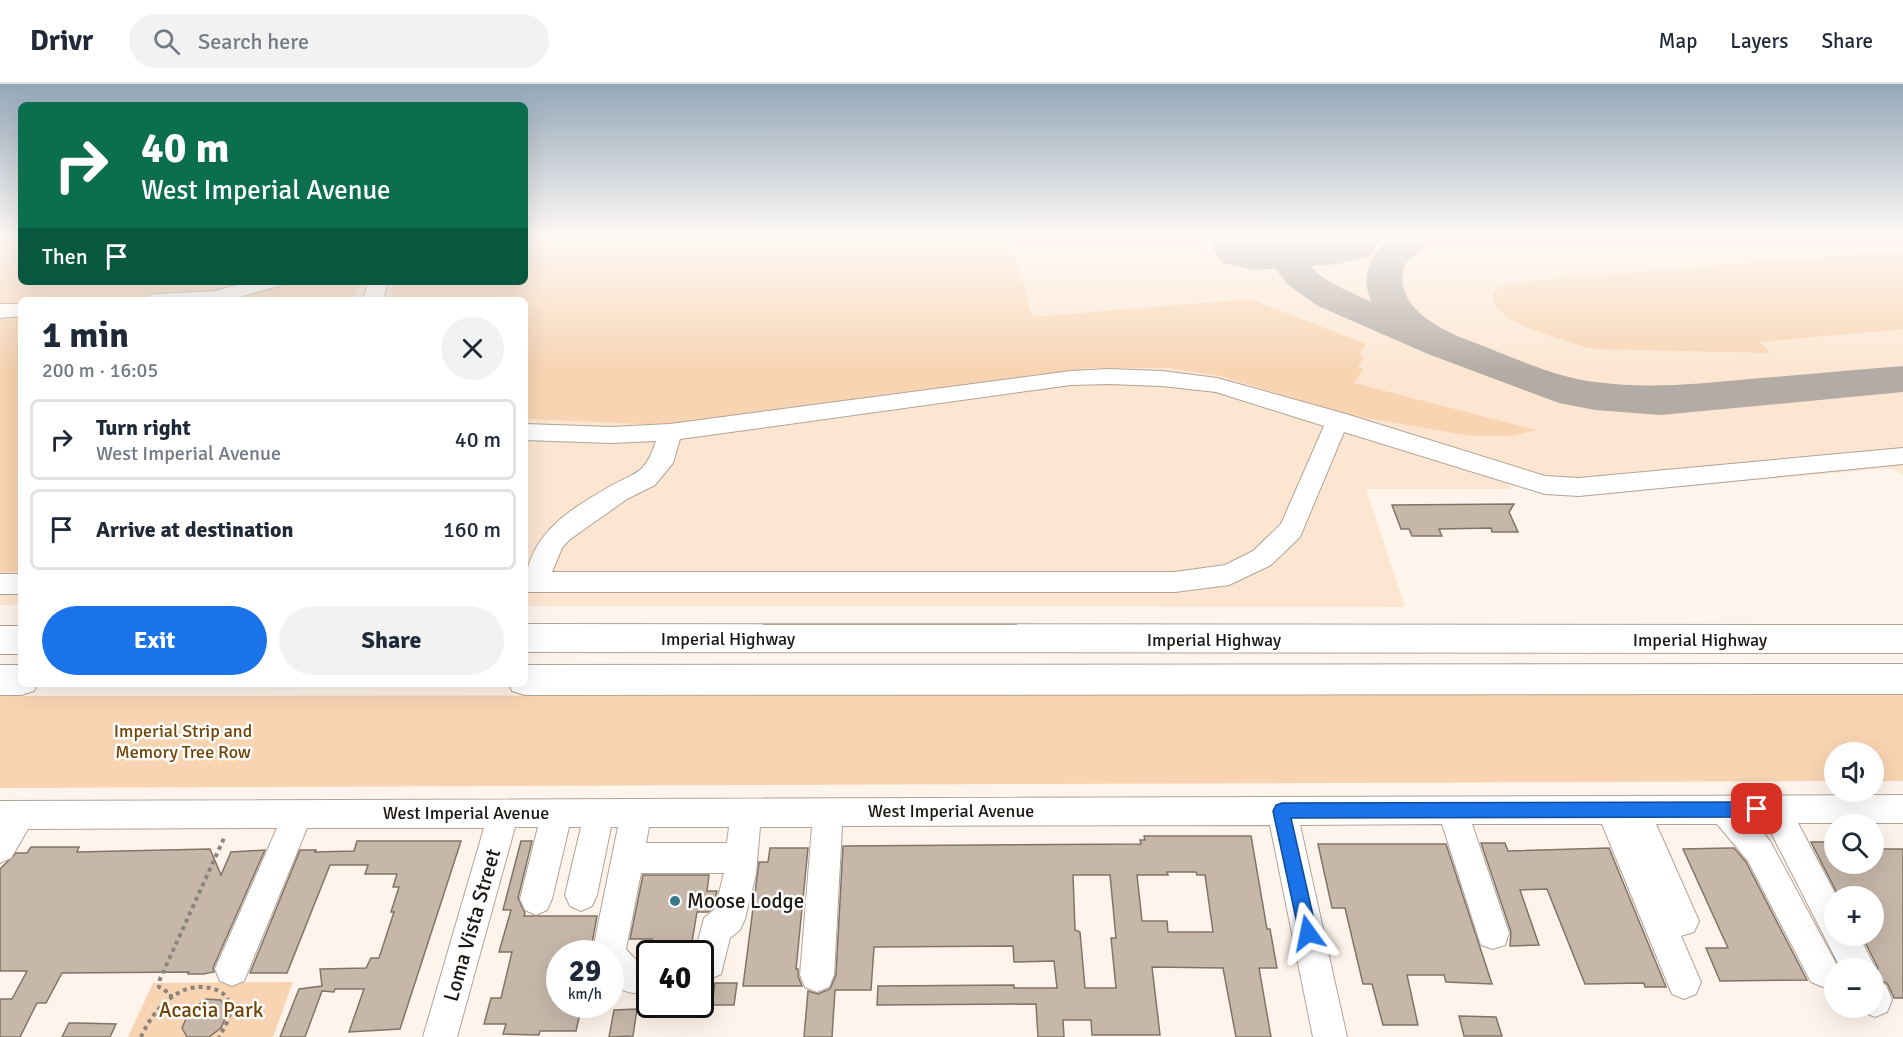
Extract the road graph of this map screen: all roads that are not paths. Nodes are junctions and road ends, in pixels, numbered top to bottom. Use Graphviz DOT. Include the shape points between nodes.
graph roads {
  1 [pos="261,285"];
  2 [pos="215,297"];
  3 [pos="18,310"];
  4 [pos="0,311"];
  5 [pos="1338,420"];
  6 [pos="528,432"];
  7 [pos="670,432"];
  8 [pos="1903,456"];
  9 [pos="530,582"];
  10 [pos="0,584"];
  11 [pos="18,584"];
  12 [pos="528,639"];
  13 [pos="1903,639"];
  14 [pos="0,640"];
  15 [pos="18,640"];
  16 [pos="1903,679"];
  17 [pos="0,680"];
  18 [pos="18,680"];
  19 [pos="528,680"];
  20 [pos="1724,809"];
  21 [pos="1774,809"];
  22 [pos="1903,809"];
  23 [pos="1452,810"];
  24 [pos="1622,810"];
  25 [pos="1282,811"];
  26 [pos="746,812"];
  27 [pos="828,812"];
  28 [pos="504,813"];
  29 [pos="557,813"];
  30 [pos="599,813"];
  31 [pos="636,813"];
  32 [pos="298,814"];
  33 [pos="10,815"];
  34 [pos="0,848"];
  35 [pos="628,858"];
  36 [pos="741,858"];
  37 [pos="581,895"];
  38 [pos="536,899"];
  39 [pos="1824,905"];
  40 [pos="1683,921"];
  41 [pos="1493,933"];
  42 [pos="613,940"];
  43 [pos="714,940"];
  44 [pos="232,969"];
  45 [pos="1823,970"];
  46 [pos="817,975"];
  47 [pos="1684,982"];
  48 [pos="440,1037"];
  49 [pos="1330,1037"];
  1 -- 2 [label="street"];
  3 -- 4 [label="street"];
  5 -- 7 [label="street" via="1217,385 1163,376 1117,375"];
  5 -- 8 [label="street" via="1545,485 1579,487"];
  5 -- 9 [label="street" via="1291,530 1262,558 1229,575 1174,582"];
  6 -- 7 [label="street"];
  7 -- 9 [label="street" via="661,463 647,479 618,493 560,533"];
  10 -- 11 [label="street"];
  12 -- 13 [label="main road, Imperial Highway"];
  14 -- 15 [label="main road"];
  16 -- 19 [label="main road"];
  17 -- 18 [label="main road"];
  20 -- 21 [label="street, West Imperial Avenue"];
  20 -- 24 [label="street, West Imperial Avenue"];
  20 -- 45 [label="street" via="1759,851"];
  21 -- 22 [label="street, West Imperial Avenue"];
  21 -- 39 [label="street"];
  23 -- 24 [label="street, West Imperial Avenue"];
  23 -- 25 [label="street, West Imperial Avenue"];
  23 -- 41 [label="street"];
  24 -- 40 [label="street"];
  24 -- 47 [label="street"];
  25 -- 27 [label="street, West Imperial Avenue"];
  25 -- 49 [label="street"];
  26 -- 27 [label="street, West Imperial Avenue"];
  26 -- 31 [label="street, West Imperial Avenue"];
  26 -- 36 [label="street"];
  27 -- 46 [label="street"];
  28 -- 29 [label="street, West Imperial Avenue"];
  28 -- 32 [label="street, West Imperial Avenue"];
  28 -- 48 [label="street, Loma Vista Street"];
  29 -- 30 [label="street, West Imperial Avenue"];
  29 -- 38 [label="street"];
  30 -- 31 [label="street, West Imperial Avenue"];
  30 -- 37 [label="street"];
  31 -- 35 [label="street"];
  32 -- 33 [label="street, West Imperial Avenue"];
  32 -- 44 [label="street"];
  33 -- 34 [label="street"];
  35 -- 36 [label="street"];
  35 -- 42 [label="street"];
  36 -- 43 [label="street" via="729,919 716,929"];
}
